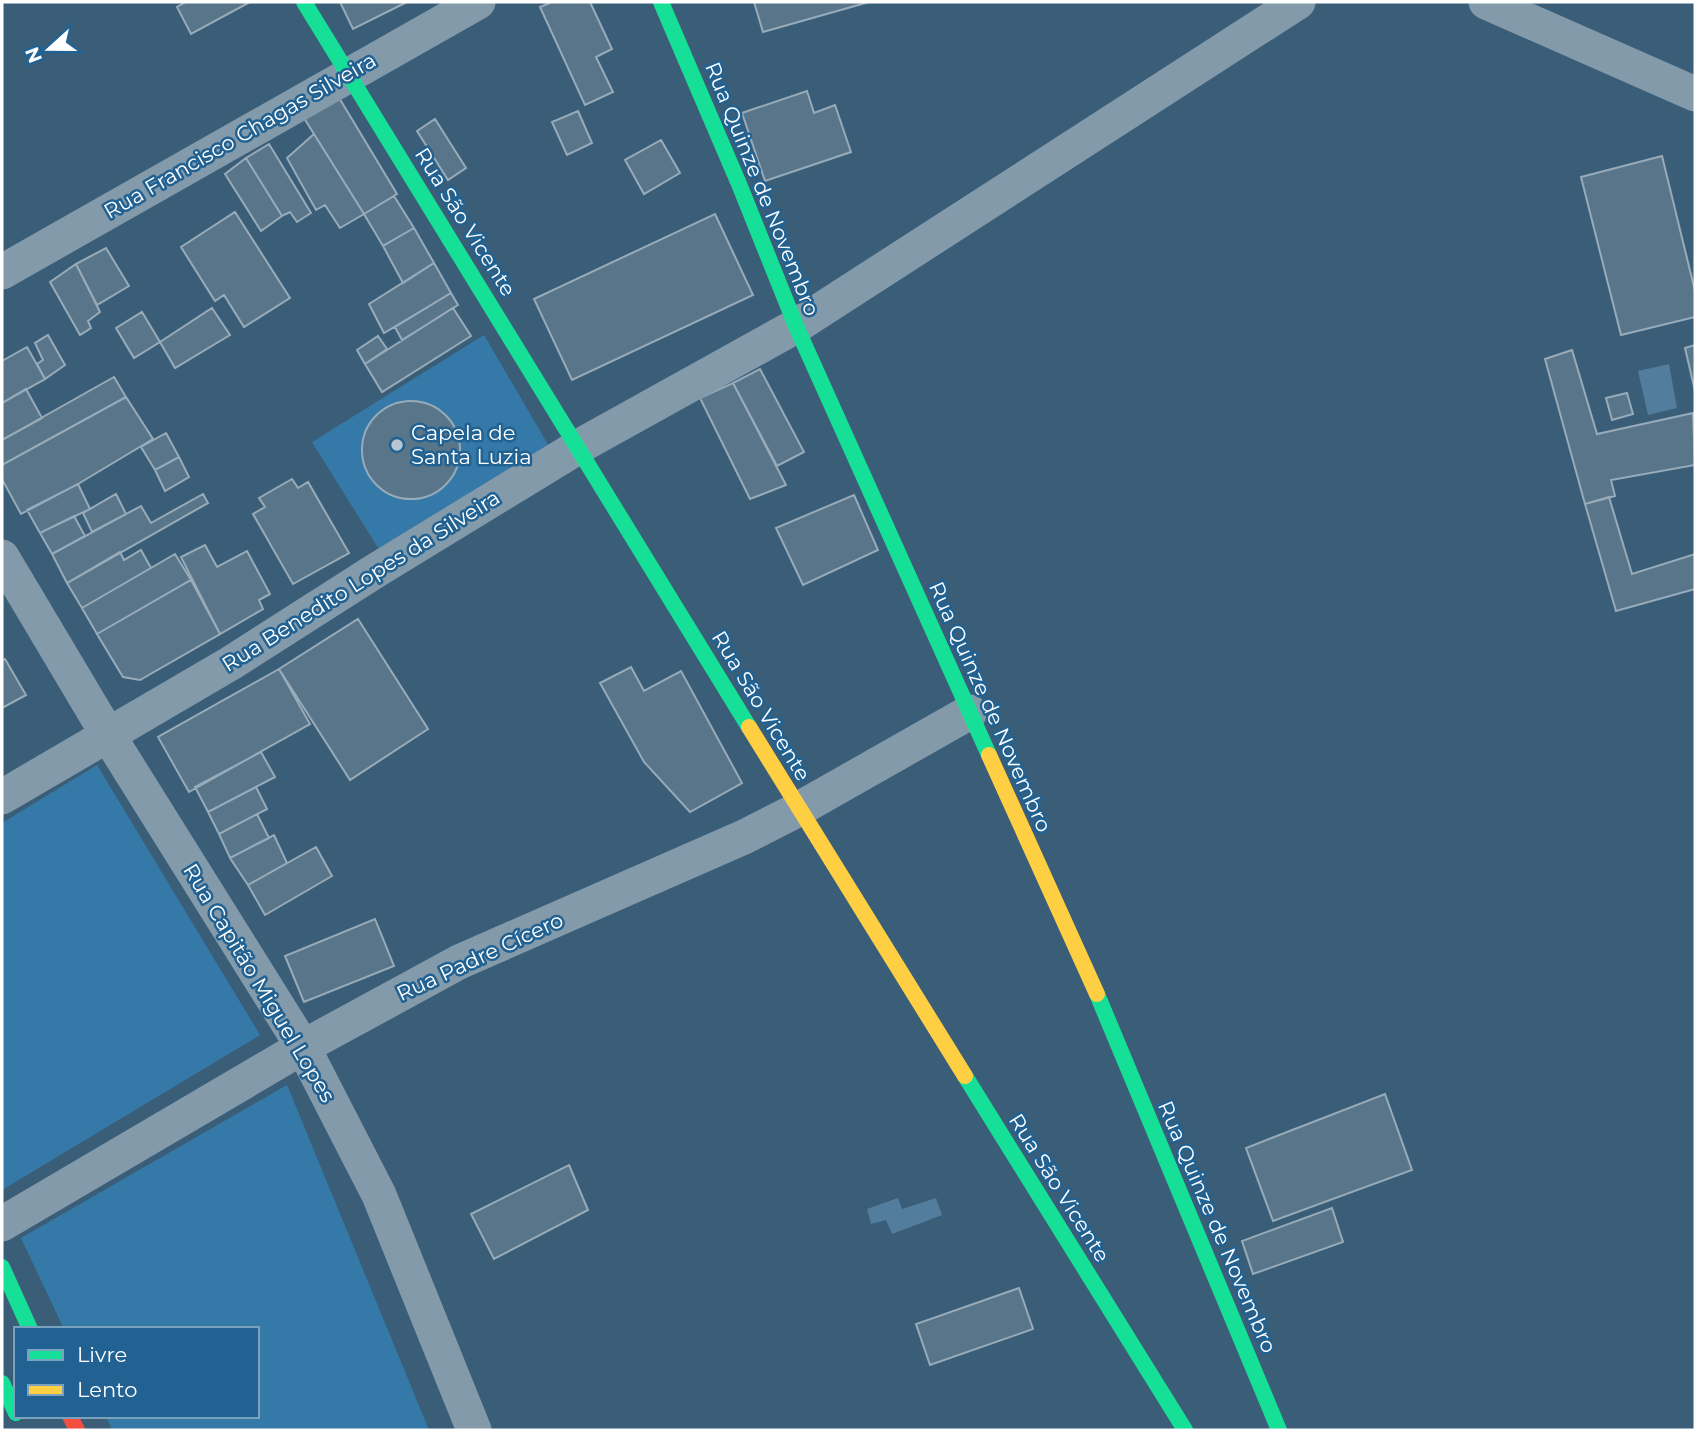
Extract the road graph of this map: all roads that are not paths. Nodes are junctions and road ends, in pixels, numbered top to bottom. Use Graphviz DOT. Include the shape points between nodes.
graph roads {
  1 [pos="304,2"];
  2 [pos="478,2"];
  3 [pos="661,2"];
  4 [pos="1298,2"];
  5 [pos="1486,2"];
  6 [pos="347,75"];
  7 [pos="1695,94"];
  8 [pos="2,272"];
  9 [pos="796,326"];
  10 [pos="578,446"];
  11 [pos="2,558"];
  12 [pos="970,712"];
  13 [pos="108,734"];
  14 [pos="2,797"];
  15 [pos="799,809"];
  16 [pos="303,1047"];
  17 [pos="2,1224"];
  18 [pos="2,1267"];
  19 [pos="29,1327"];
  20 [pos="2,1383"];
  21 [pos="14,1410"];
  22 [pos="474,1430"];
  23 [pos="1185,1430"];
  24 [pos="1279,1430"];
  1 -- 6 [label="street, Rua São Vicente"];
  2 -- 6 [label="street, Rua Francisco Chagas Silveira"];
  3 -- 9 [label="street, Rua Quinze de Novembro"];
  4 -- 9 [label="street, Rua Benedito Lopes da Silveira"];
  5 -- 7 [label="street"];
  6 -- 8 [label="street, Rua Francisco Chagas Silveira"];
  6 -- 10 [label="street, Rua São Vicente"];
  9 -- 10 [label="street, Rua Benedito Lopes da Silveira"];
  9 -- 12 [label="street, Rua Quinze de Novembro"];
  10 -- 13 [label="street, Rua Benedito Lopes da Silveira" via="231,663"];
  10 -- 15 [label="street, Rua São Vicente"];
  11 -- 13 [label="street, Rua Capitão Miguel Lopes"];
  12 -- 15 [label="street, Rua Padre Cícero"];
  12 -- 24 [label="street, Rua Quinze de Novembro" via="1093,985"];
  13 -- 14 [label="street, Rua Benedito Lopes da Silveira"];
  13 -- 16 [label="street, Rua Capitão Miguel Lopes"];
  15 -- 16 [label="street, Rua Padre Cícero" via="459,962"];
  15 -- 23 [label="street, Rua São Vicente"];
  16 -- 17 [label="street, Rua Padre Cícero"];
  16 -- 22 [label="street, Rua Capitão Miguel Lopes" via="379,1195"];
  18 -- 19 [label="street"];
  20 -- 21 [label="street"];
}
